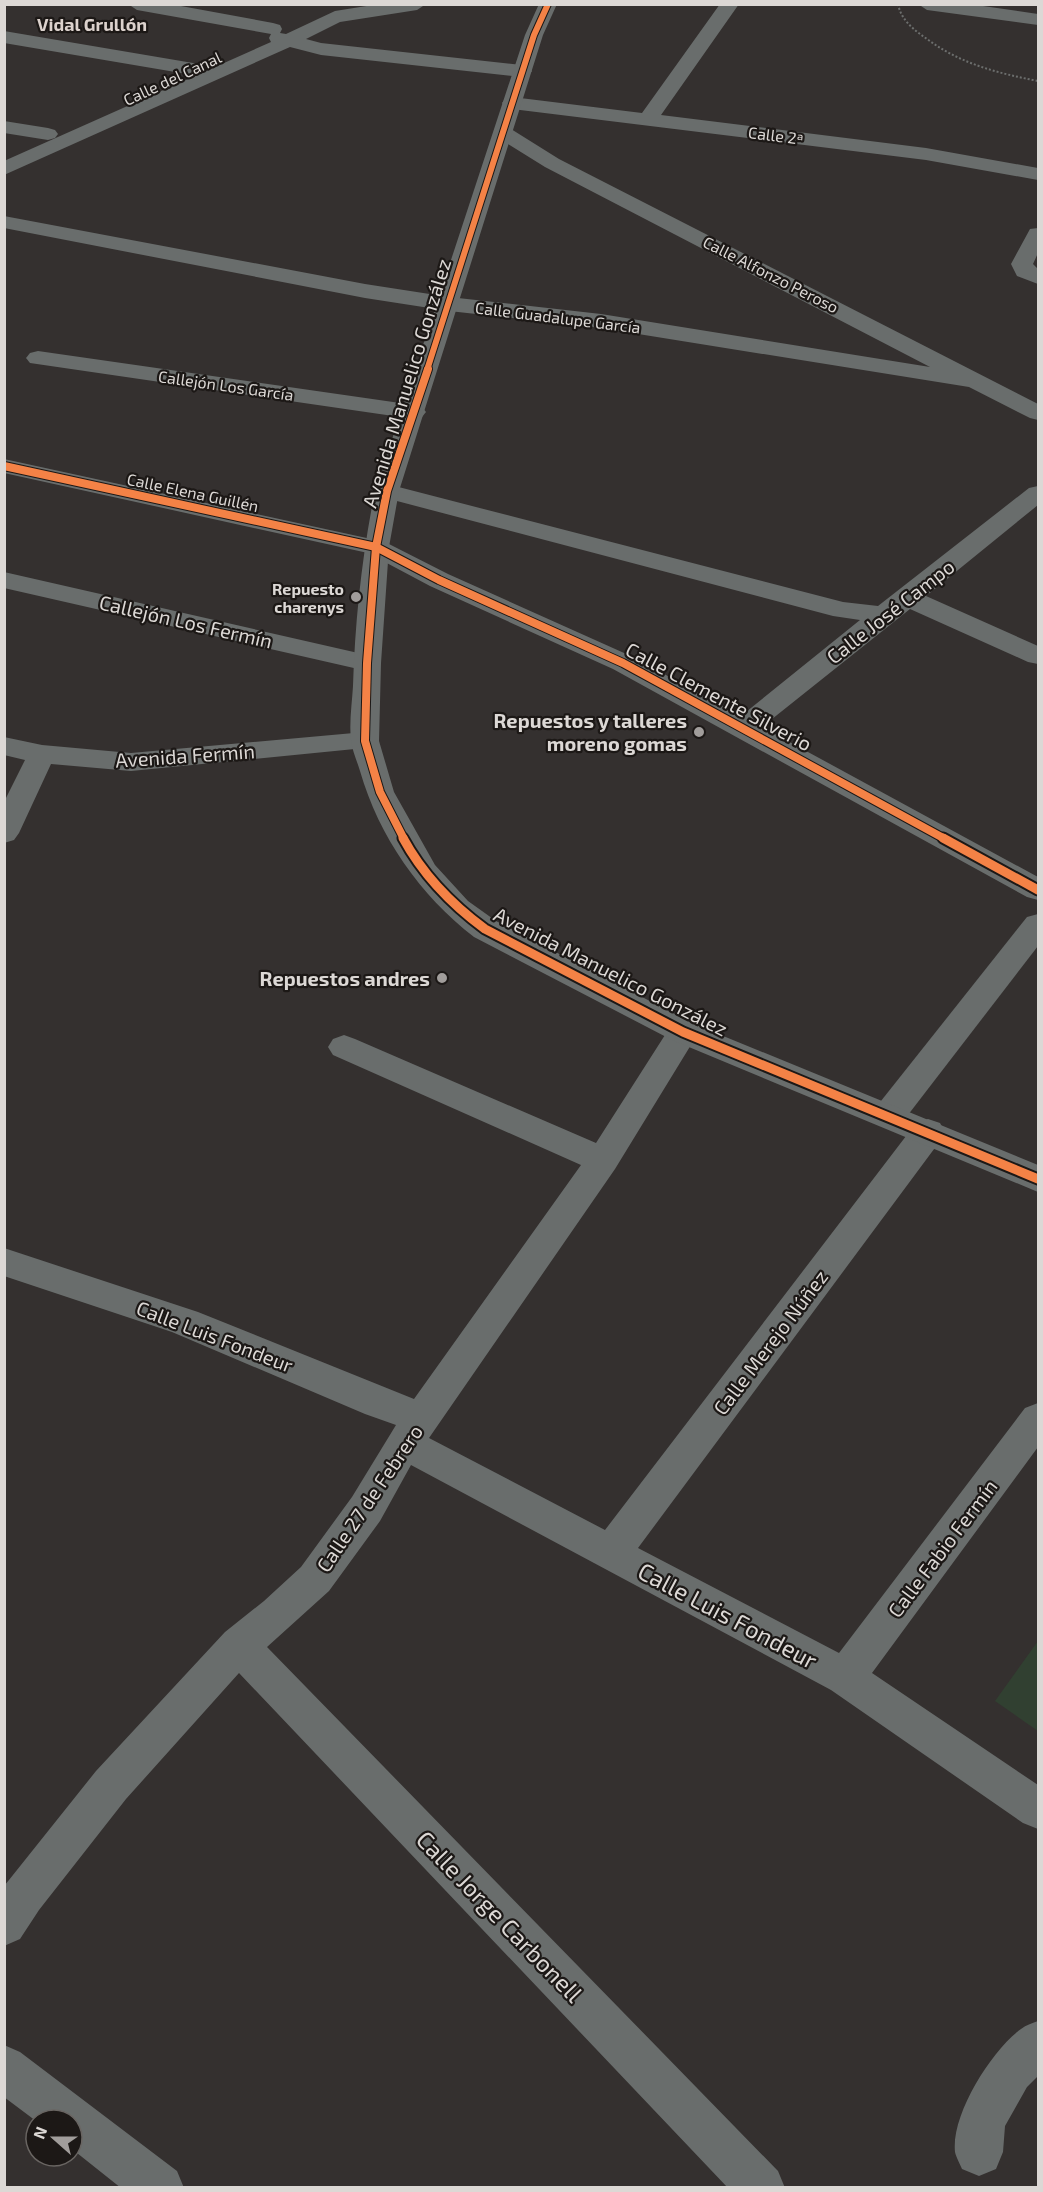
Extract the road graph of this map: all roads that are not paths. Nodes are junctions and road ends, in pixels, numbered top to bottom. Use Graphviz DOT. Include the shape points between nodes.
graph roads {
  1 [pos="137,4"];
  2 [pos="341,4"];
  3 [pos="417,4"];
  4 [pos="548,4"];
  5 [pos="729,4"];
  6 [pos="927,4"];
  7 [pos="1038,20"];
  8 [pos="276,35"];
  9 [pos="4,37"];
  10 [pos="193,69"];
  11 [pos="522,71"];
  12 [pos="512,103"];
  13 [pos="648,119"];
  14 [pos="4,127"];
  15 [pos="48,134"];
  16 [pos="504,134"];
  17 [pos="4,154"];
  18 [pos="4,170"];
  19 [pos="1038,174"];
  20 [pos="4,222"];
  21 [pos="1038,234"];
  22 [pos="1032,274"];
  23 [pos="449,304"];
  24 [pos="38,358"];
  25 [pos="970,380"];
  26 [pos="414,412"];
  27 [pos="1038,413"];
  28 [pos="4,466"];
  29 [pos="387,491"];
  30 [pos="1038,493"];
  31 [pos="376,547"];
  32 [pos="4,580"];
  33 [pos="908,598"];
  34 [pos="883,615"];
  35 [pos="1038,656"];
  36 [pos="367,663"];
  37 [pos="743,729"];
  38 [pos="365,741"];
  39 [pos="4,746"];
  40 [pos="42,754"];
  41 [pos="4,833"];
  42 [pos="1038,891"];
  43 [pos="1038,926"];
  44 [pos="683,1032"];
  45 [pos="344,1047"];
  46 [pos="889,1115"];
  47 [pos="928,1132"];
  48 [pos="603,1160"];
  49 [pos="1038,1179"];
  50 [pos="4,1262"];
  51 [pos="1038,1419"];
  52 [pos="414,1430"];
  53 [pos="612,1552"];
  54 [pos="239,1645"];
  55 [pos="845,1677"];
  56 [pos="1038,1809"];
  57 [pos="4,1924"];
  58 [pos="1038,2044"];
  59 [pos="4,2068"];
  60 [pos="56,2108"];
  61 [pos="84,2129"];
  62 [pos="979,2152"];
  63 [pos="160,2187"];
  64 [pos="761,2187"];
  1 -- 8 [label="street"];
  2 -- 8 [label="street, Calle del Canal"];
  3 -- 8 [label="street" via="335,17"];
  4 -- 11 [label="street, Avenida Manuelico González"];
  5 -- 13 [label="street"];
  6 -- 7 [label="street"];
  8 -- 10 [label="street, Calle del Canal"];
  8 -- 11 [label="street" via="321,49"];
  8 -- 18 [label="street"];
  9 -- 10 [label="street"];
  10 -- 15 [label="street, Calle del Canal"];
  11 -- 12 [label="street, Avenida Manuelico González"];
  12 -- 13 [label="street, Calle 2ª"];
  12 -- 16 [label="street, Avenida Manuelico González"];
  13 -- 19 [label="street, Calle 2ª" via="926,154"];
  14 -- 15 [label="street"];
  15 -- 17 [label="street, Calle del Canal"];
  16 -- 23 [label="street, Avenida Manuelico González"];
  16 -- 25 [label="street, Calle Alfonzo Peroso" via="552,163"];
  20 -- 23 [label="street, Calle Guadalupe García"];
  21 -- 22 [label="street" via="1022,264"];
  23 -- 25 [label="street, Calle Guadalupe García" via="601,321"];
  23 -- 26 [label="street, Avenida Manuelico González"];
  24 -- 26 [label="street, Callejón Los García"];
  25 -- 27 [label="street, Calle Alfonzo Peroso"];
  26 -- 29 [label="street, Avenida Manuelico González"];
  28 -- 31 [label="street, Calle Elena Guillén"];
  29 -- 31 [label="street, Avenida Manuelico González"];
  29 -- 34 [label="street" via="842,610"];
  30 -- 33 [label="street, Calle José Campo"];
  31 -- 36 [label="street, Avenida Manuelico González"];
  31 -- 37 [label="street, Calle Clemente Silverio" via="439,580 623,663"];
  32 -- 36 [label="street, Callejón Los Fermín"];
  33 -- 34 [label="street, Calle José Campo"];
  33 -- 35 [label="street"];
  34 -- 37 [label="street, Calle José Campo"];
  36 -- 38 [label="street, Avenida Manuelico González"];
  37 -- 42 [label="street, Calle Clemente Silverio"];
  38 -- 40 [label="street, Avenida Fermín" via="131,762"];
  38 -- 44 [label="street, Avenida Manuelico González" via="380,792 405,841 424,872 457,908 515,946"];
  39 -- 40 [label="street, Avenida Fermín"];
  40 -- 41 [label="street"];
  43 -- 46 [label="street"];
  44 -- 46 [label="street, Avenida Manuelico González"];
  44 -- 48 [label="street, Calle 27 de Febrero"];
  45 -- 48 [label="street"];
  46 -- 47 [label="street, Avenida Manuelico González"];
  47 -- 49 [label="street, Avenida Manuelico González"];
  47 -- 53 [label="street, Calle Merejo Núñez"];
  48 -- 52 [label="street, Calle 27 de Febrero"];
  50 -- 52 [label="street, Calle Luis Fondeur" via="185,1322 378,1403"];
  51 -- 55 [label="street, Calle Fabio Fermín"];
  52 -- 53 [label="street, Calle Luis Fondeur"];
  52 -- 54 [label="street, Calle 27 de Febrero" via="366,1509 315,1579"];
  53 -- 55 [label="street, Calle Luis Fondeur"];
  54 -- 57 [label="street, Calle 27 de Febrero" via="111,1785"];
  54 -- 64 [label="street, Calle Jorge Carbonell"];
  55 -- 56 [label="street, Calle Luis Fondeur"];
  58 -- 62 [label="street" via="1011,2071 982,2121"];
  59 -- 60 [label="street"];
  61 -- 63 [label="street"];
}
